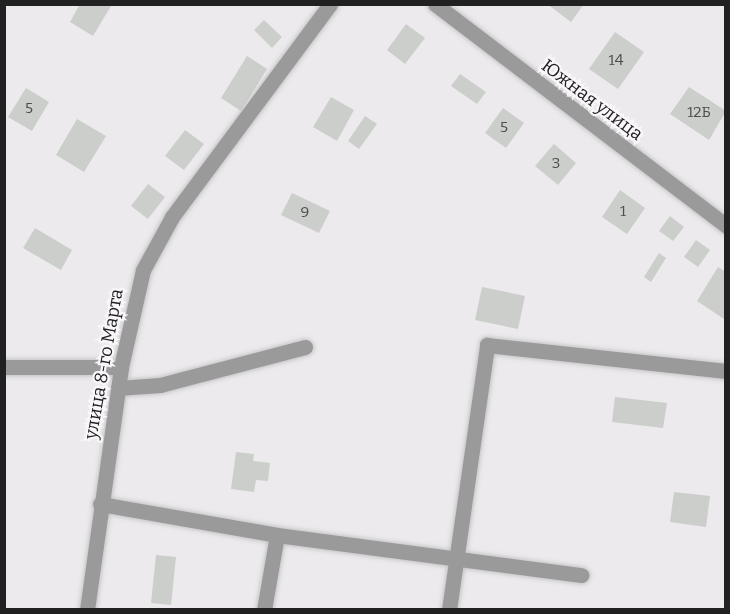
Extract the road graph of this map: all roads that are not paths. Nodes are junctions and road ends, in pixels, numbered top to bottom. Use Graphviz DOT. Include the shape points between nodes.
graph roads {
  1 [pos="330,4"];
  2 [pos="435,4"];
  3 [pos="726,226"];
  4 [pos="305,347"];
  5 [pos="4,367"];
  6 [pos="121,367"];
  7 [pos="726,370"];
  8 [pos="118,388"];
  9 [pos="100,504"];
  10 [pos="277,535"];
  11 [pos="456,559"];
  12 [pos="581,575"];
  13 [pos="87,609"];
  14 [pos="264,609"];
  15 [pos="449,609"];
  1 -- 6 [label="street, улица 8-го Марта" via="156,242 137,289"];
  2 -- 3 [label="street, Южная улица"];
  4 -- 8 [label="street" via="160,386"];
  5 -- 6 [label="street"];
  6 -- 8 [label="street, улица 8-го Марта"];
  7 -- 11 [label="street" via="487,345"];
  8 -- 9 [label="street, улица 8-го Марта"];
  9 -- 10 [label="street"];
  9 -- 13 [label="street, улица 8-го Марта"];
  10 -- 11 [label="street"];
  10 -- 14 [label="street"];
  11 -- 12 [label="street"];
  11 -- 15 [label="street"];
}
